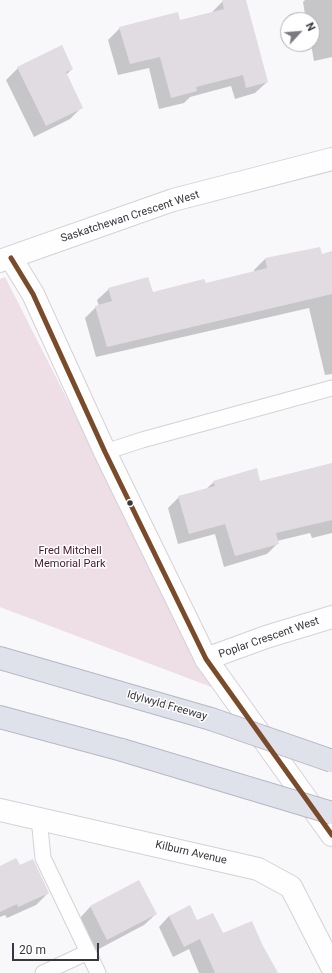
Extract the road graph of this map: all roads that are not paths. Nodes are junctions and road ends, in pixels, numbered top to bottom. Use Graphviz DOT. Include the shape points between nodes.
graph roads {
  1 [pos="332,159"];
  2 [pos="6,259"];
  3 [pos="332,388"];
  4 [pos="105,452"];
  5 [pos="332,617"];
  6 [pos="0,658"];
  7 [pos="206,659"];
  8 [pos="0,717"];
  9 [pos="332,761"];
  10 [pos="0,810"];
  11 [pos="332,813"];
  12 [pos="39,818"];
  13 [pos="332,835"];
  14 [pos="88,952"];
  15 [pos="332,967"];
  16 [pos="43,973"];
  17 [pos="98,973"];
  1 -- 2 [label="street, Saskatchewan Crescent West" via="173,200"];
  2 -- 4 [label="street" via="33,294"];
  3 -- 4 [label="lane"];
  4 -- 7 [label="street"];
  5 -- 7 [label="street, Poplar Crescent West"];
  6 -- 9 [label="highway, Idylwyld Freeway, bridge" via="211,718"];
  7 -- 13 [label="street"];
  8 -- 11 [label="highway, bridge" via="122,750"];
  10 -- 12 [label="street, Kilburn Avenue"];
  12 -- 14 [label="lane" via="43,858"];
  12 -- 15 [label="street, Kilburn Avenue" via="258,869 291,887"];
  14 -- 16 [label="lane"];
  14 -- 17 [label="lane"];
}
